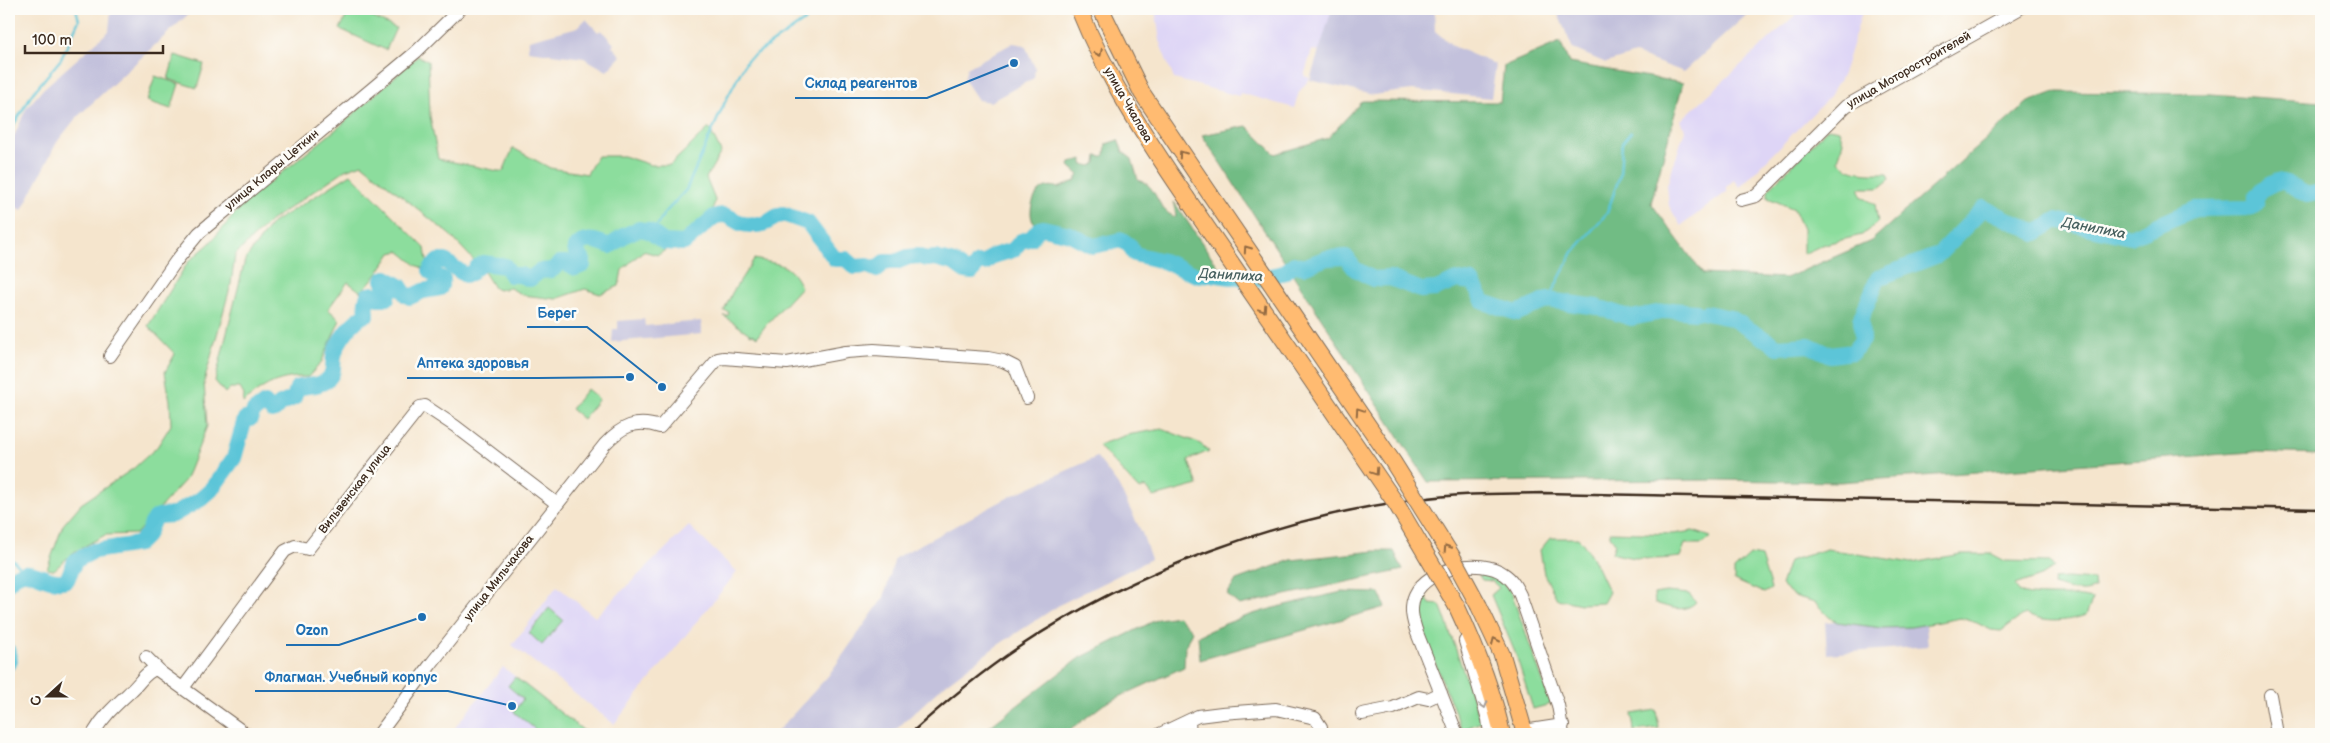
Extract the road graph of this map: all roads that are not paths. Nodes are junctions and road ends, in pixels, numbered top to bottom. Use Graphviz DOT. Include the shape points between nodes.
graph roads {
  1 [pos="460,9"];
  2 [pos="1080,9"];
  3 [pos="1101,9"];
  4 [pos="2019,9"];
  5 [pos="1741,200"];
  6 [pos="110,356"];
  7 [pos="1027,398"];
  8 [pos="556,503"];
  9 [pos="1457,607"];
  10 [pos="146,657"];
  11 [pos="159,670"];
  12 [pos="183,688"];
  13 [pos="1441,693"];
  14 [pos="2270,695"];
  15 [pos="1362,714"];
  16 [pos="1189,728"];
  17 [pos="1563,730"];
  18 [pos="1524,733"];
  19 [pos="93,734"];
  20 [pos="246,734"];
  21 [pos="379,734"];
  22 [pos="1160,734"];
  23 [pos="1321,734"];
  24 [pos="1457,734"];
  25 [pos="1490,734"];
  26 [pos="1502,734"];
  27 [pos="2277,734"];
  1 -- 6 [label="street, улица Клары Цеткин" via="416,52 199,232"];
  2 -- 9 [label="main road, улица Чкалова, one-way, bridge" via="1098,52 1145,137 1397,505"];
  18 -- 3 [label="main road, улица Чкалова, one-way, bridge" via="1502,655 1453,558 1393,462 1142,92"];
  4 -- 5 [label="street, улица Моторостроителей" via="1846,106 1756,196"];
  7 -- 8 [label="street, улица Мильчакова" via="1015,367 988,358 874,350 788,362 724,358 715,362 660,427 640,423 625,427 605,444"];
  8 -- 12 [label="street, Вильвенская улица" via="455,426 425,406 420,407 308,549 295,546 285,551"];
  8 -- 21 [label="street, улица Мильчакова"];
  9 -- 25 [label="street, one-way"];
  9 -- 26 [label="main road, улица Чкалова" via="1496,705"];
  10 -- 11 [label="street"];
  11 -- 12 [label="street"];
  11 -- 19 [label="street" via="143,677 134,689 111,707"];
  12 -- 20 [label="street"];
  13 -- 15 [label="street" via="1428,700 1419,696 1393,708"];
  13 -- 17 [label="street" via="1414,625 1414,596 1426,581 1444,572 1469,567 1490,568 1505,574 1522,600"];
  13 -- 24 [label="street"];
  14 -- 27 [label="street"];
  16 -- 22 [label="street"];
  16 -- 23 [label="street" via="1198,716 1276,709 1315,718"];
  17 -- 18 [label="street"];
}
